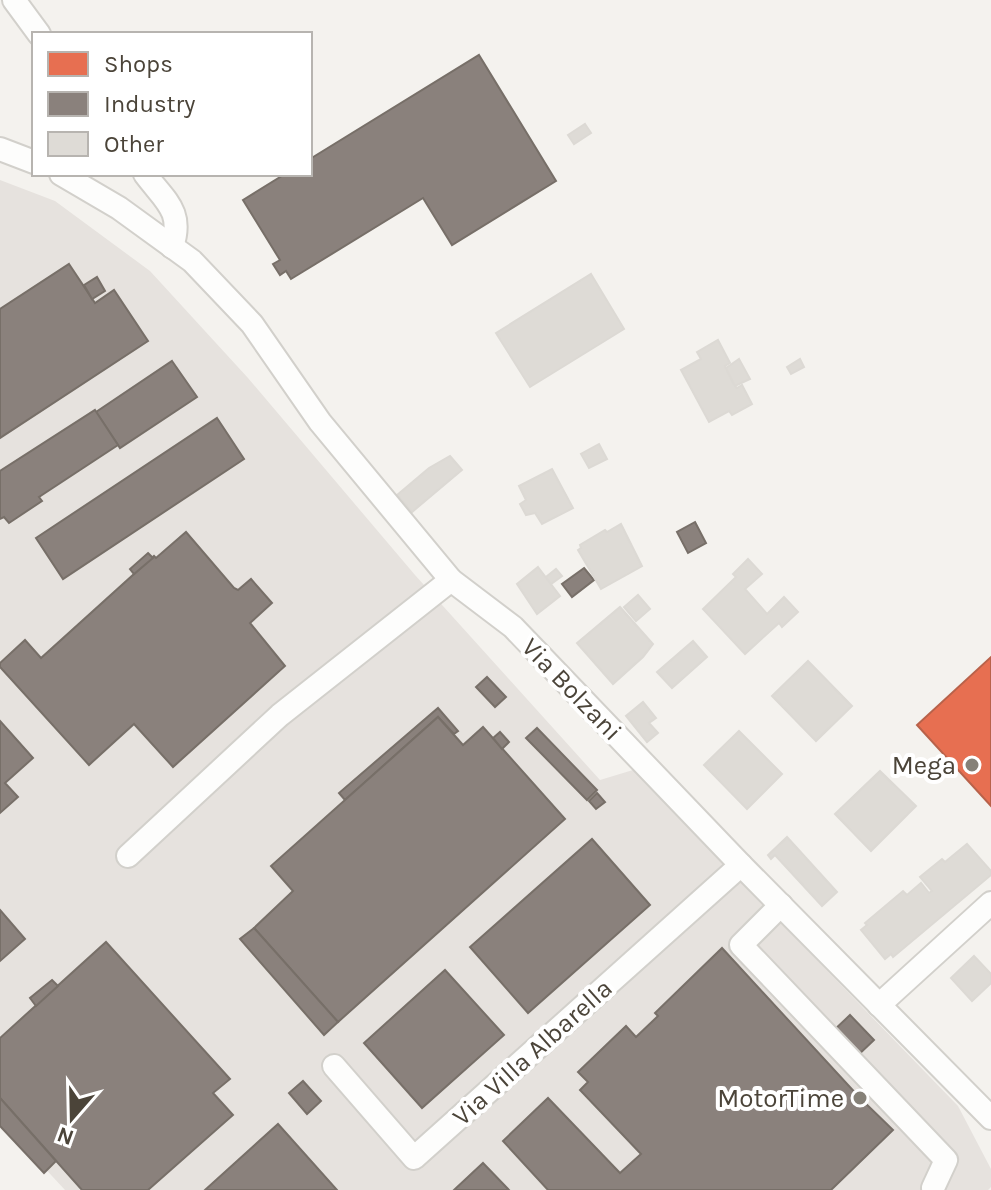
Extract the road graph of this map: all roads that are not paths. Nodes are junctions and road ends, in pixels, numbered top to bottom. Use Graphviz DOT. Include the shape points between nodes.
graph roads {
  1 [pos="14,0"];
  2 [pos="38,32"];
  3 [pos="0,149"];
  4 [pos="32,161"];
  5 [pos="64,176"];
  6 [pos="146,176"];
  7 [pos="172,247"];
  8 [pos="451,580"];
  9 [pos="128,856"];
  10 [pos="741,865"];
  11 [pos="991,903"];
  12 [pos="781,905"];
  13 [pos="879,1005"];
  14 [pos="334,1066"];
  15 [pos="991,1118"];
  16 [pos="933,1189"];
  1 -- 2 [label="street"];
  3 -- 4 [label="street"];
  5 -- 7 [label="street, Via Bolzani"];
  6 -- 7 [label="street" via="176,216"];
  7 -- 8 [label="street, Via Bolzani" via="252,324 320,422"];
  8 -- 9 [label="street" via="280,715"];
  8 -- 10 [label="street, Via Bolzani" via="513,627"];
  10 -- 12 [label="street, Via Bolzani"];
  10 -- 14 [label="street, Via Villa Albarella" via="414,1158"];
  11 -- 13 [label="street"];
  12 -- 13 [label="street, Via Bolzani"];
  12 -- 16 [label="street" via="741,945 946,1160"];
  13 -- 15 [label="street, Via Bolzani"];
}
